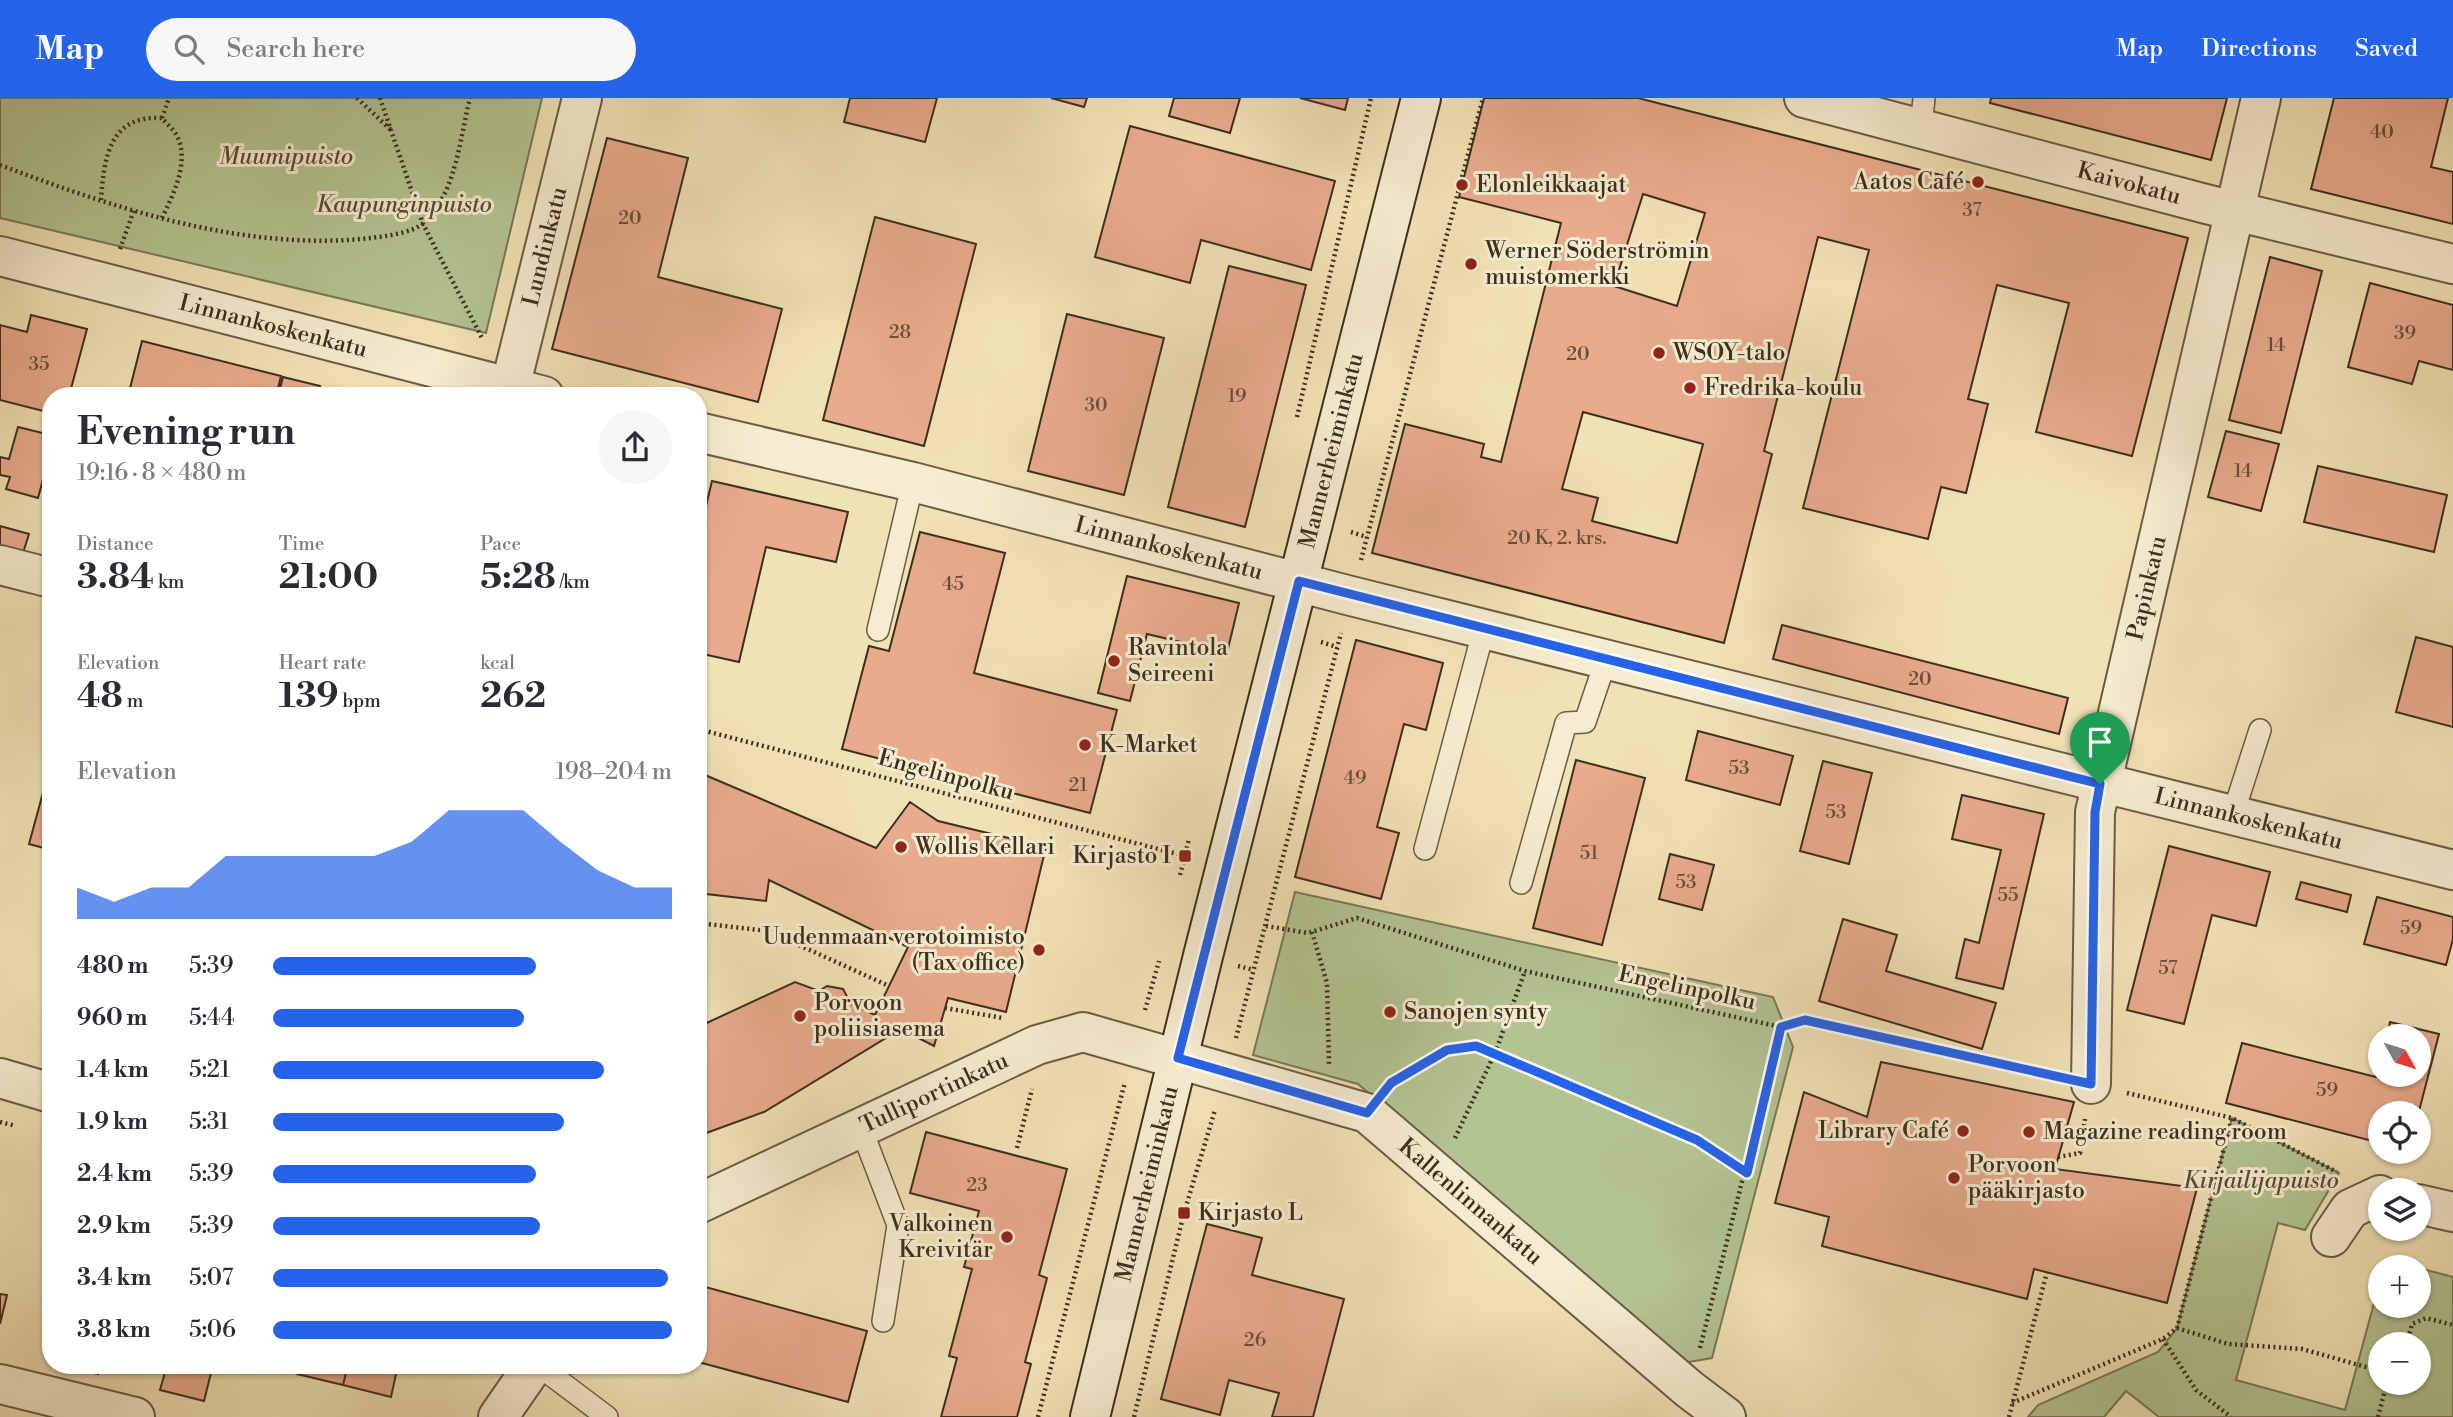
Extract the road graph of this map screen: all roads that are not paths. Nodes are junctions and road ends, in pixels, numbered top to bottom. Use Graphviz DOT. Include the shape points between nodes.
graph roads {
  1 [pos="582,98"];
  2 [pos="1422,98"];
  3 [pos="1804,98"];
  4 [pos="2261,98"];
  5 [pos="1923,113"];
  6 [pos="2234,212"];
  7 [pos="0,256"];
  8 [pos="2453,264"];
  9 [pos="502,387"];
  10 [pos="522,387"];
  11 [pos="707,434"];
  12 [pos="913,482"];
  13 [pos="0,565"];
  14 [pos="42,576"];
  15 [pos="1299,581"];
  16 [pos="1484,629"];
  17 [pos="878,630"];
  18 [pos="1606,660"];
  19 [pos="2260,730"];
  20 [pos="2100,784"];
  21 [pos="2233,814"];
  22 [pos="1425,849"];
  23 [pos="2453,870"];
  24 [pos="1521,883"];
  25 [pos="1178,1058"];
  26 [pos="0,1078"];
  27 [pos="2091,1084"];
  28 [pos="42,1090"];
  29 [pos="875,1122"];
  30 [pos="707,1200"];
  31 [pos="2368,1200"];
  32 [pos="2431,1207"];
  33 [pos="2453,1212"];
  34 [pos="2331,1237"];
  35 [pos="883,1321"];
  36 [pos="529,1374"];
  37 [pos="548,1374"];
  38 [pos="0,1384"];
  39 [pos="129,1416"];
  40 [pos="498,1417"];
  41 [pos="607,1417"];
  42 [pos="1090,1417"];
  43 [pos="1726,1417"];
  1 -- 10 [label="street, Lundinkatu"];
  2 -- 15 [label="street, Mannerheiminkatu"];
  3 -- 5 [label="street, Kaivokatu"];
  4 -- 6 [label="street, Papinkatu"];
  5 -- 6 [label="street, Kaivokatu"];
  6 -- 8 [label="street, Kaivokatu"];
  6 -- 20 [label="street, Papinkatu"];
  7 -- 9 [label="street, Linnankoskenkatu"];
  11 -- 12 [label="street, Linnankoskenkatu"];
  12 -- 15 [label="street, Linnankoskenkatu"];
  12 -- 17 [label="lane"];
  13 -- 14 [label="street"];
  15 -- 16 [label="street, Linnankoskenkatu"];
  15 -- 25 [label="street, Mannerheiminkatu"];
  16 -- 18 [label="street, Linnankoskenkatu"];
  16 -- 22 [label="lane"];
  18 -- 20 [label="street, Linnankoskenkatu"];
  18 -- 24 [label="lane" via="1585,722 1566,723"];
  19 -- 21 [label="lane"];
  20 -- 21 [label="street, Linnankoskenkatu"];
  20 -- 27 [label="street, Papinkatu" via="2095,812"];
  21 -- 23 [label="street, Linnankoskenkatu"];
  25 -- 29 [label="street, Tulliportinkatu" via="1083,1032 1037,1045"];
  25 -- 42 [label="street, Mannerheiminkatu"];
  25 -- 43 [label="street, Kallenlinnankatu" via="1367,1113"];
  26 -- 28 [label="street"];
  29 -- 30 [label="street, Tulliportinkatu"];
  29 -- 35 [label="lane" via="898,1225"];
  31 -- 34 [label="street" via="2350,1209"];
  32 -- 33 [label="street"];
  36 -- 40 [label="street"];
  37 -- 41 [label="lane"];
  38 -- 39 [label="street"];
}
